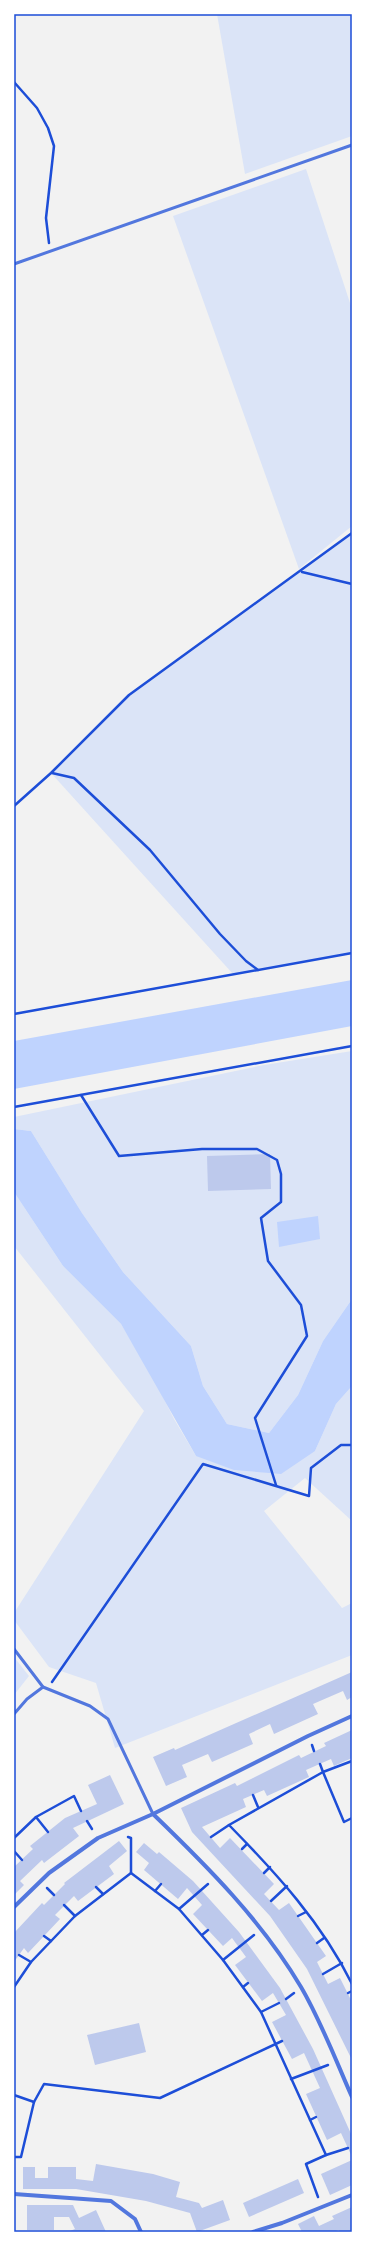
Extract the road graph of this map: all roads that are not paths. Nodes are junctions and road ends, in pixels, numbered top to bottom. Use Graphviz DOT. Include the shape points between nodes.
graph roads {
  1 [pos="352,145"];
  2 [pos="14,264"];
  3 [pos="14,1649"];
  4 [pos="43,1687"];
  5 [pos="14,1714"];
  6 [pos="352,1716"];
  7 [pos="152,1814"];
  8 [pos="14,1907"];
  9 [pos="352,2097"];
  10 [pos="14,2194"];
  11 [pos="352,2195"];
  12 [pos="141,2232"];
  13 [pos="253,2232"];
  1 -- 2 [label="lane"];
  3 -- 4 [label="lane"];
  4 -- 5 [label="lane" via="27,1699"];
  4 -- 7 [label="lane" via="90,1706 108,1719"];
  6 -- 7 [label="street"];
  7 -- 8 [label="street" via="98,1838 48,1873"];
  7 -- 9 [label="street" via="201,1860 261,1930 301,1987"];
  10 -- 12 [label="street" via="111,2201 135,2219"];
  11 -- 13 [label="street"];
}
